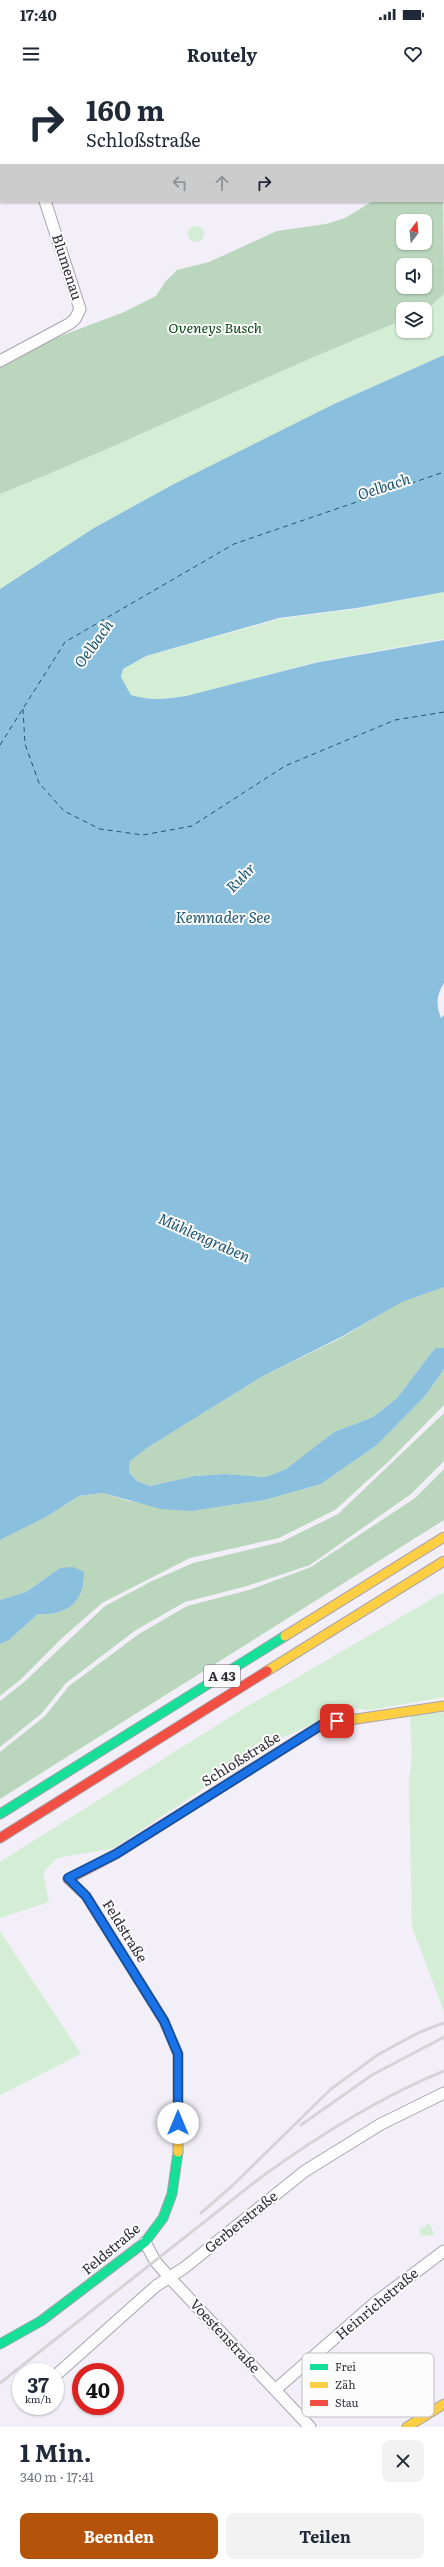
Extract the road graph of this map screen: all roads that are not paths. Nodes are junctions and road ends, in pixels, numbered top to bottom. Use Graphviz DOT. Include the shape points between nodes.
graph roads {
  1 [pos="45,202"];
  2 [pos="0,361"];
  3 [pos="444,1537"];
  4 [pos="444,1561"];
  5 [pos="444,1706"];
  6 [pos="0,1814"];
  7 [pos="0,1838"];
  8 [pos="68,1878"];
  9 [pos="444,2093"];
  10 [pos="145,2242"];
  11 [pos="444,2251"];
  12 [pos="169,2277"];
  13 [pos="0,2344"];
  14 [pos="317,2353"];
  15 [pos="302,2366"];
  16 [pos="64,2368"];
  17 [pos="275,2390"];
  18 [pos="444,2404"];
  19 [pos="434,2410"];
  20 [pos="423,2417"];
  21 [pos="310,2427"];
  22 [pos="407,2427"];
  1 -- 2 [label="street, Blumenau" via="80,309 69,324"];
  3 -- 6 [label="main road, A 43"];
  4 -- 7 [label="main road, A 43"];
  5 -- 8 [label="main road, Schloßstraße" via="323,1724 116,1854"];
  8 -- 10 [label="main road, Feldstraße" via="86,1896 164,2021 178,2054 178,2160 172,2194 163,2218"];
  9 -- 12 [label="street, Gerberstraße" via="413,2107 324,2158"];
  10 -- 12 [label="street, Voestenstraße" via="155,2261"];
  10 -- 13 [label="main road, Feldstraße" via="41,2321"];
  11 -- 14 [label="street, Heinrichstraße" via="376,2302"];
  12 -- 16 [label="street, Gerberstraße"];
  12 -- 17 [label="street, Voestenstraße"];
  15 -- 17 [label="street, Heinrichstraße"];
  17 -- 21 [label="street, Voestenstraße"];
  18 -- 19 [label="main road"];
  20 -- 22 [label="main road"];
}
